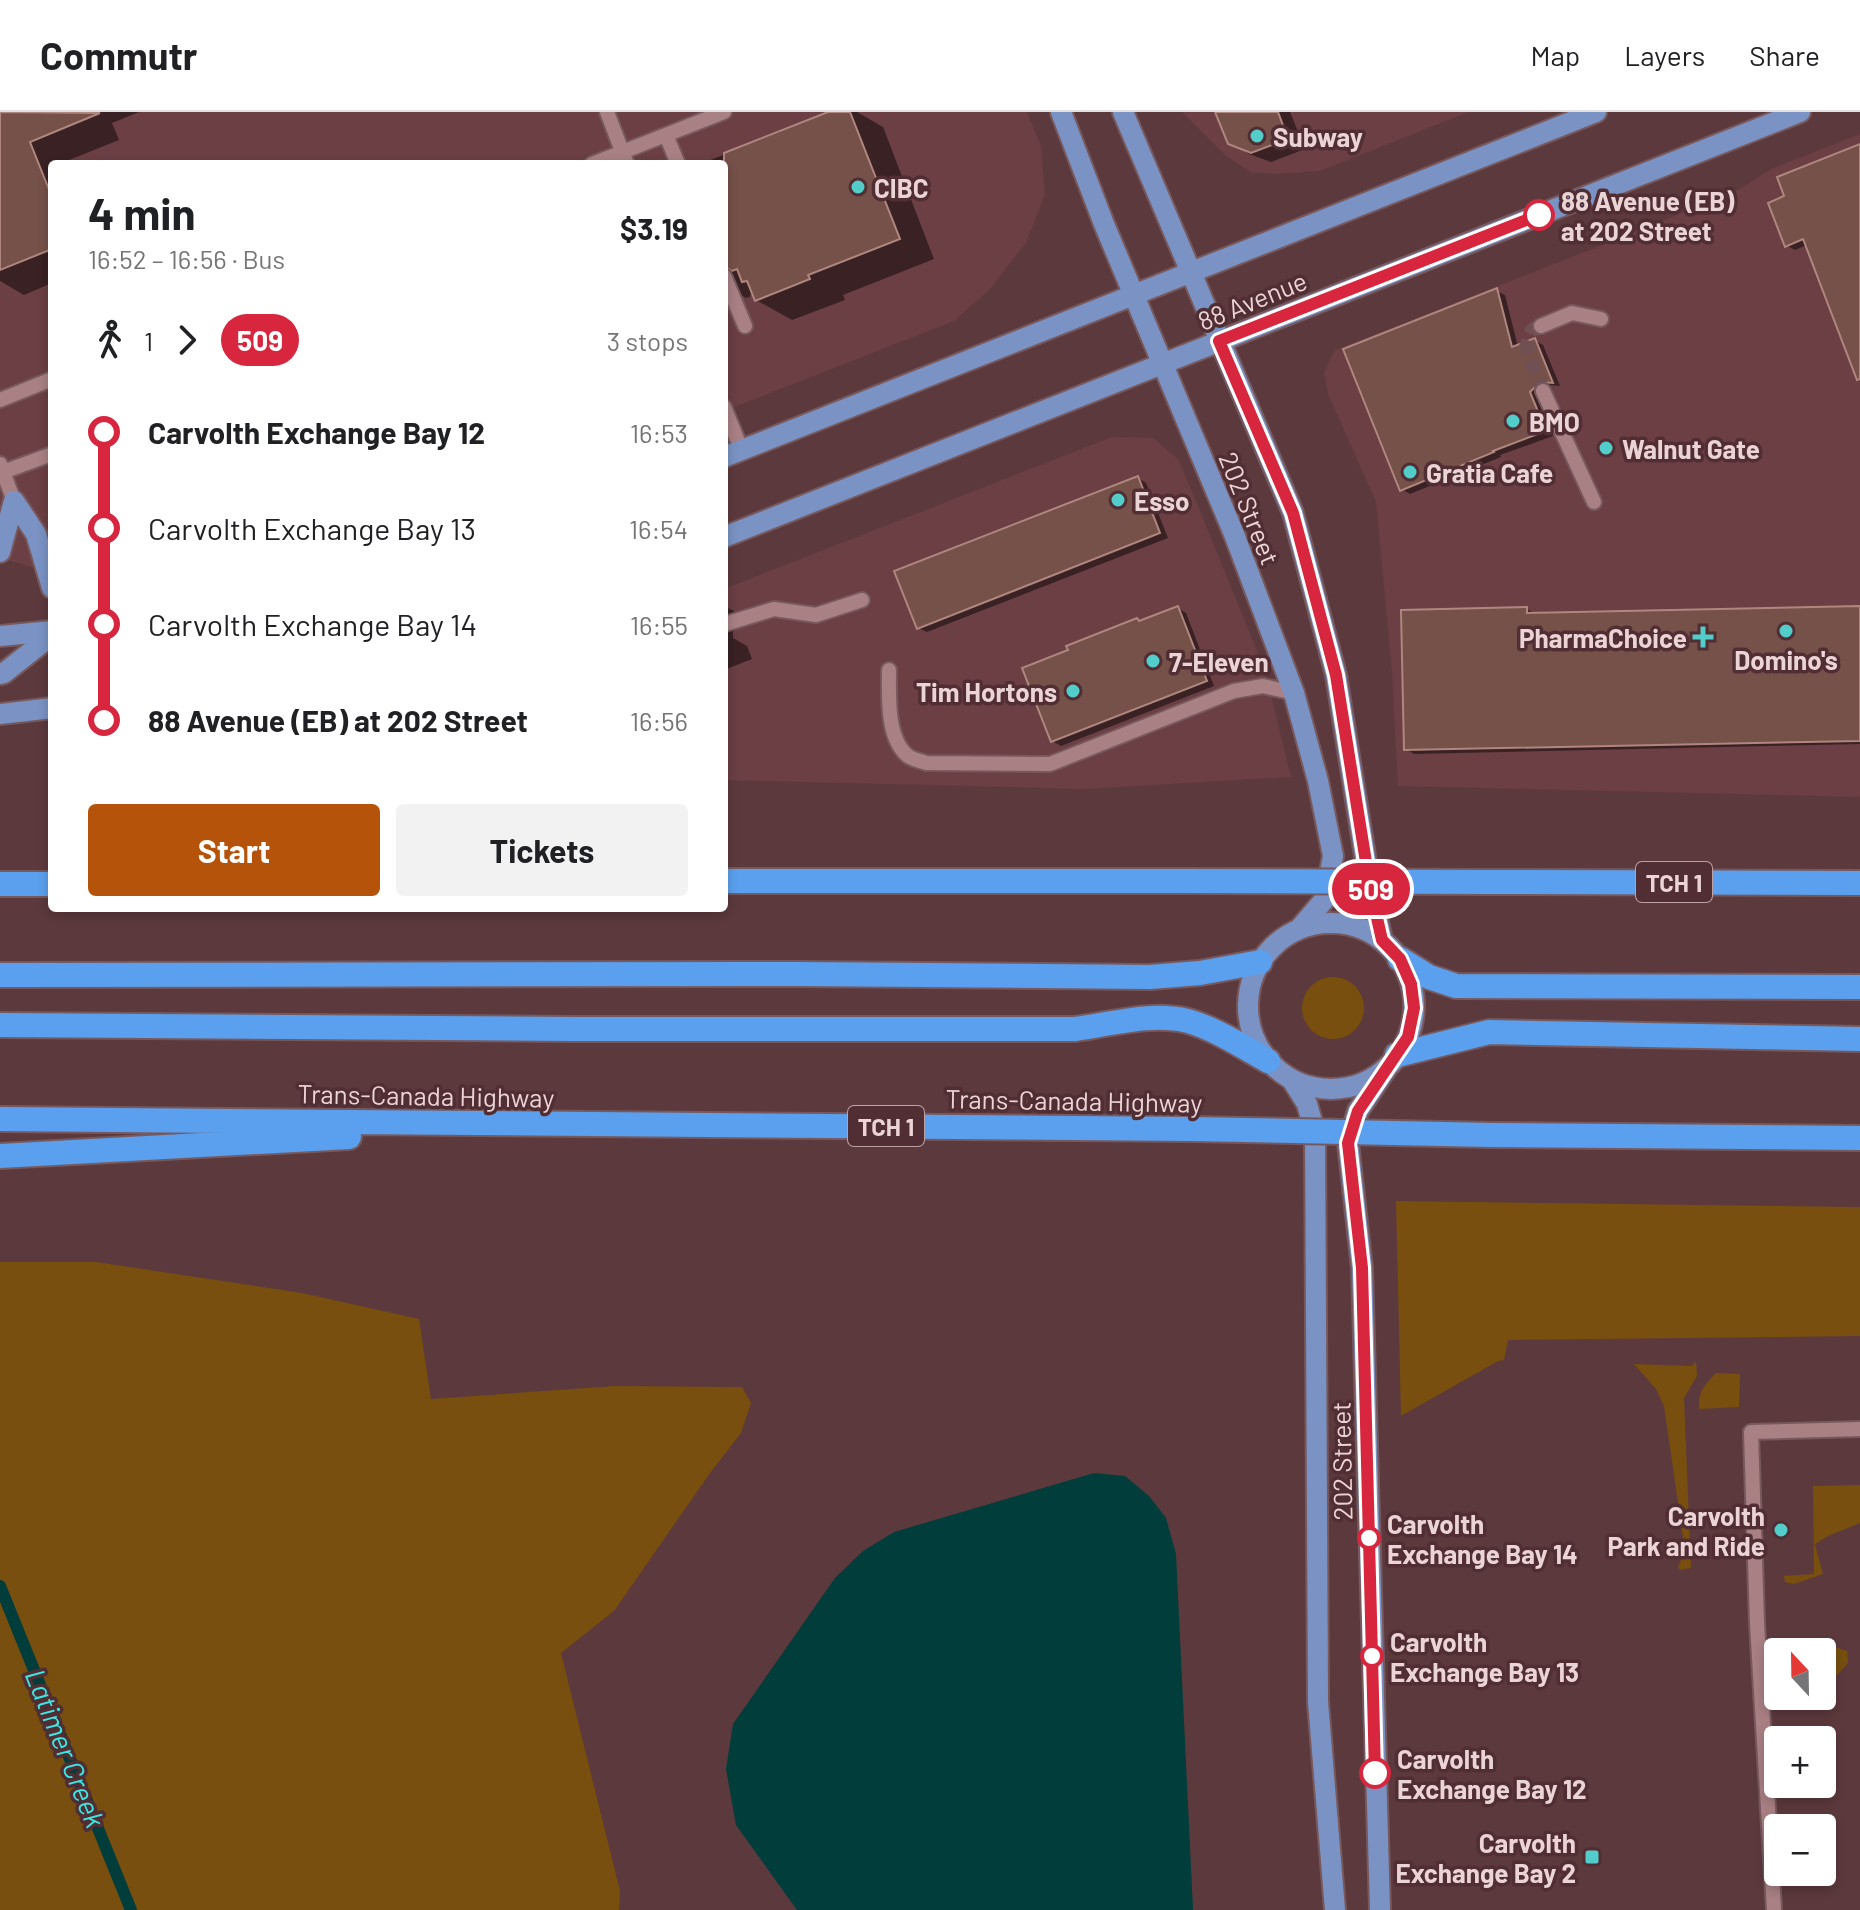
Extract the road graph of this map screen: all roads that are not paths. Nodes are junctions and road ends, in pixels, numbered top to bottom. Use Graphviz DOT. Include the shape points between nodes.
graph roads {
  1 [pos="607,112"];
  2 [pos="724,112"];
  3 [pos="1061,112"];
  4 [pos="1123,112"];
  5 [pos="1596,112"];
  6 [pos="1800,112"];
  7 [pos="666,135"];
  8 [pos="625,158"];
  9 [pos="676,160"];
  10 [pos="1191,273"];
  11 [pos="728,286"];
  12 [pos="1134,295"];
  13 [pos="1601,319"];
  14 [pos="745,326"];
  15 [pos="1541,326"];
  16 [pos="1219,341"];
  17 [pos="1163,364"];
  18 [pos="48,381"];
  19 [pos="1543,391"];
  20 [pos="0,400"];
  21 [pos="728,428"];
  22 [pos="733,454"];
  23 [pos="48,455"];
  24 [pos="2,468"];
  25 [pos="14,501"];
  26 [pos="1594,502"];
  27 [pos="728,535"];
  28 [pos="0,552"];
  29 [pos="48,574"];
  30 [pos="862,600"];
  31 [pos="728,623"];
  32 [pos="48,633"];
  33 [pos="0,636"];
  34 [pos="48,636"];
  35 [pos="889,670"];
  36 [pos="0,674"];
  37 [pos="1294,693"];
  38 [pos="48,708"];
  39 [pos="0,714"];
  40 [pos="728,881"];
  41 [pos="0,882"];
  42 [pos="1860,883"];
  43 [pos="48,884"];
  44 [pos="1300,928"];
  45 [pos="1382,940"];
  46 [pos="1400,959"];
  47 [pos="1260,962"];
  48 [pos="0,975"];
  49 [pos="1860,987"];
  50 [pos="0,1025"];
  51 [pos="1860,1039"];
  52 [pos="1268,1061"];
  53 [pos="1392,1062"];
  54 [pos="1292,1080"];
  55 [pos="0,1119"];
  56 [pos="581,1125"];
  57 [pos="1860,1138"];
  58 [pos="0,1156"];
  59 [pos="1860,1429"];
  60 [pos="1335,1910"];
  61 [pos="1380,1910"];
  62 [pos="1774,1910"];
  1 -- 8 [label="lane"];
  2 -- 7 [label="lane"];
  3 -- 12 [label="main road, 202 Street"];
  4 -- 10 [label="main road, 202 Street"];
  5 -- 10 [label="main road, 88 Avenue"];
  6 -- 16 [label="main road, 88 Avenue"];
  7 -- 8 [label="lane"];
  7 -- 9 [label="lane"];
  10 -- 12 [label="main road, 88 Avenue"];
  10 -- 16 [label="main road, 202 Street"];
  11 -- 14 [label="lane"];
  12 -- 17 [label="main road, 202 Street"];
  12 -- 22 [label="main road, 88 Avenue"];
  13 -- 15 [label="lane" via="1572,313"];
  16 -- 17 [label="main road, 88 Avenue"];
  16 -- 45 [label="main road, 202 Street" via="1293,513 1306,560 1336,675"];
  17 -- 27 [label="main road, 88 Avenue"];
  17 -- 37 [label="main road, 202 Street"];
  18 -- 20 [label="lane"];
  19 -- 26 [label="lane"];
  21 -- 22 [label="lane"];
  23 -- 24 [label="lane"];
  24 -- 25 [label="lane"];
  25 -- 28 [label="main road"];
  25 -- 29 [label="main road" via="36,534"];
  30 -- 31 [label="lane" via="816,615 774,609"];
  32 -- 33 [label="main road"];
  34 -- 36 [label="main road"];
  35 -- 37 [label="lane" via="889,714 896,736 907,755 926,763 1050,764 1234,691 1263,686"];
  37 -- 44 [label="main road, 202 Street" via="1333,856 1325,899"];
  38 -- 39 [label="main road"];
  40 -- 42 [label="highway, TCH 1, bridge"];
  41 -- 43 [label="highway"];
  44 -- 45 [label="main road" via="1353,926"];
  44 -- 47 [label="main road" via="1277,942"];
  45 -- 46 [label="main road"];
  46 -- 49 [label="highway" via="1456,986"];
  46 -- 53 [label="main road" via="1414,1008 1408,1037"];
  47 -- 48 [label="highway" via="1150,977"];
  47 -- 52 [label="main road" via="1247,1012 1252,1035"];
  50 -- 52 [label="highway" via="1075,1029 1166,1018 1189,1021"];
  51 -- 53 [label="highway" via="1489,1032"];
  52 -- 54 [label="main road"];
  53 -- 54 [label="main road" via="1363,1083 1346,1088 1310,1087"];
  53 -- 61 [label="main road, 202 Street" via="1358,1111 1348,1143 1362,1268"];
  54 -- 60 [label="main road, 202 Street" via="1307,1104 1315,1132 1318,1702"];
  55 -- 56 [label="highway, Trans-Canada Highway / TCH 1"];
  56 -- 57 [label="highway, Trans-Canada Highway / TCH 1, bridge"];
  56 -- 58 [label="highway"];
  59 -- 62 [label="lane" via="1751,1432"];
}
